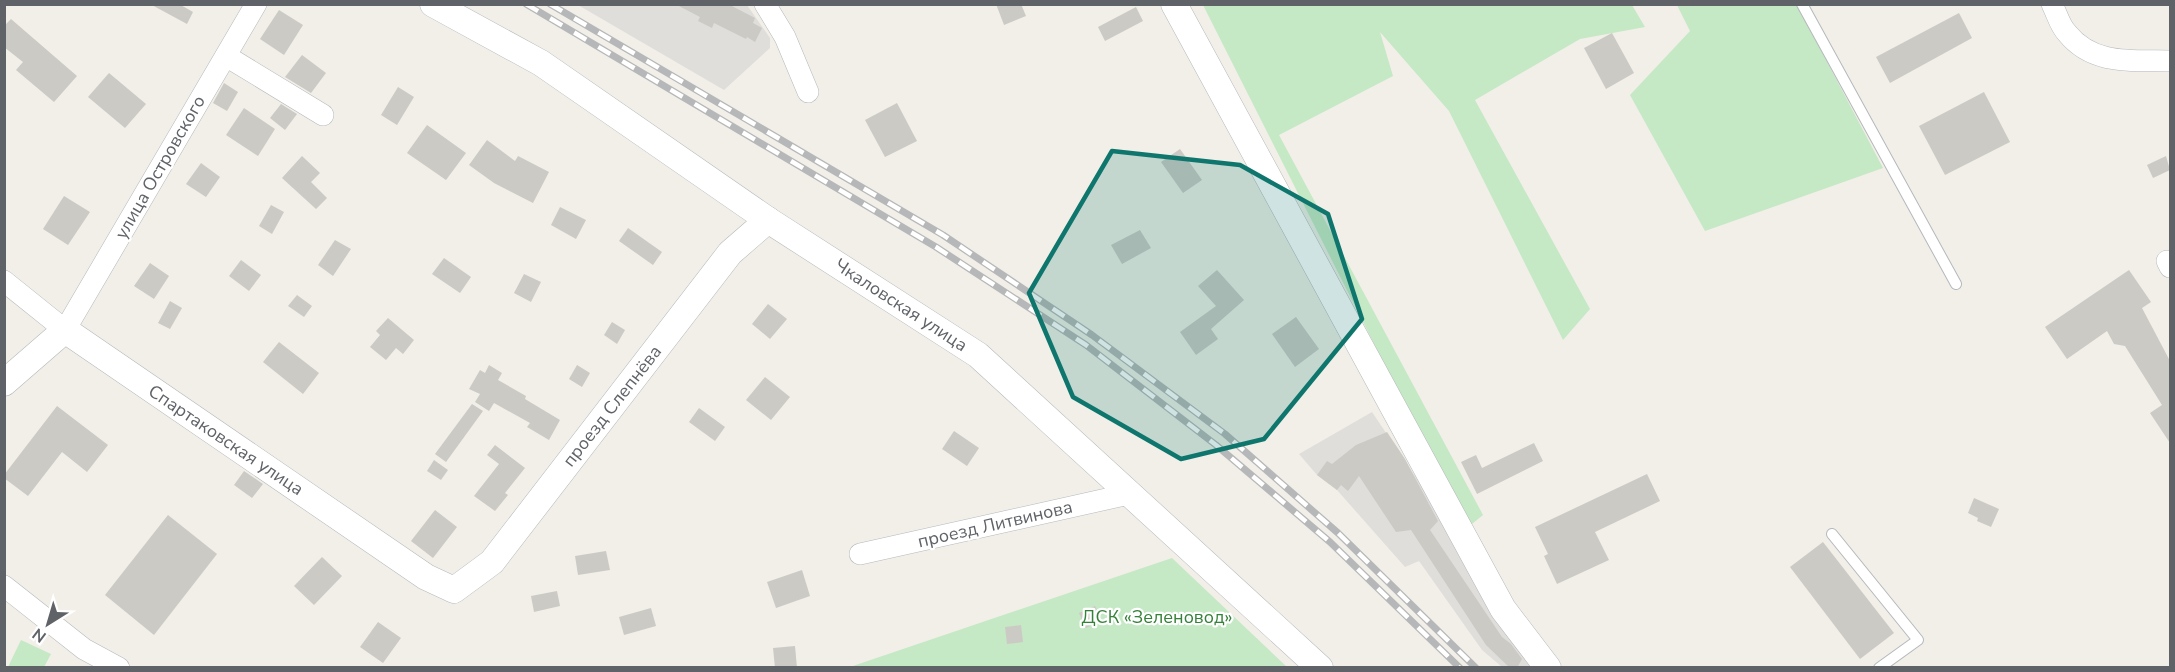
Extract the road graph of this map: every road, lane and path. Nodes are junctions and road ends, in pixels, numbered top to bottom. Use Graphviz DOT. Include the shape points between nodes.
graph roads {
  1 [pos="256,4"];
  2 [pos="434,4"];
  3 [pos="765,4"];
  4 [pos="1174,4"];
  5 [pos="1802,4"];
  6 [pos="2052,4"];
  7 [pos="226,56"];
  8 [pos="2170,61"];
  9 [pos="808,92"];
  10 [pos="323,115"];
  11 [pos="768,220"];
  12 [pos="4,281"];
  13 [pos="1956,284"];
  14 [pos="65,330"];
  15 [pos="4,383"];
  16 [pos="1129,494"];
  17 [pos="1832,534"];
  18 [pos="860,554"];
  19 [pos="5,589"];
  20 [pos="454,590"];
  21 [pos="119,668"];
  22 [pos="1320,668"];
  23 [pos="1548,668"];
  24 [pos="1879,668"];
  1 -- 7 [label="street, улица Островского"];
  2 -- 11 [label="street, Чкаловская улица" via="541,63"];
  3 -- 9 [label="street" via="785,37"];
  4 -- 23 [label="street" via="1503,609"];
  5 -- 13 [label="lane"];
  6 -- 8 [label="street" via="2067,33 2086,50 2112,60"];
  7 -- 10 [label="street"];
  7 -- 14 [label="street, улица Островского"];
  11 -- 16 [label="street, Чкаловская улица" via="978,355"];
  11 -- 20 [label="street, проезд Слепнёва" via="730,253 492,562"];
  12 -- 14 [label="street, Спартаковская улица"];
  14 -- 15 [label="street"];
  14 -- 20 [label="street, Спартаковская улица" via="426,577"];
  16 -- 18 [label="street, проезд Литвинова"];
  16 -- 22 [label="street, Чкаловская улица"];
  17 -- 24 [label="lane" via="1918,640"];
  19 -- 21 [label="street" via="84,649"];
}
